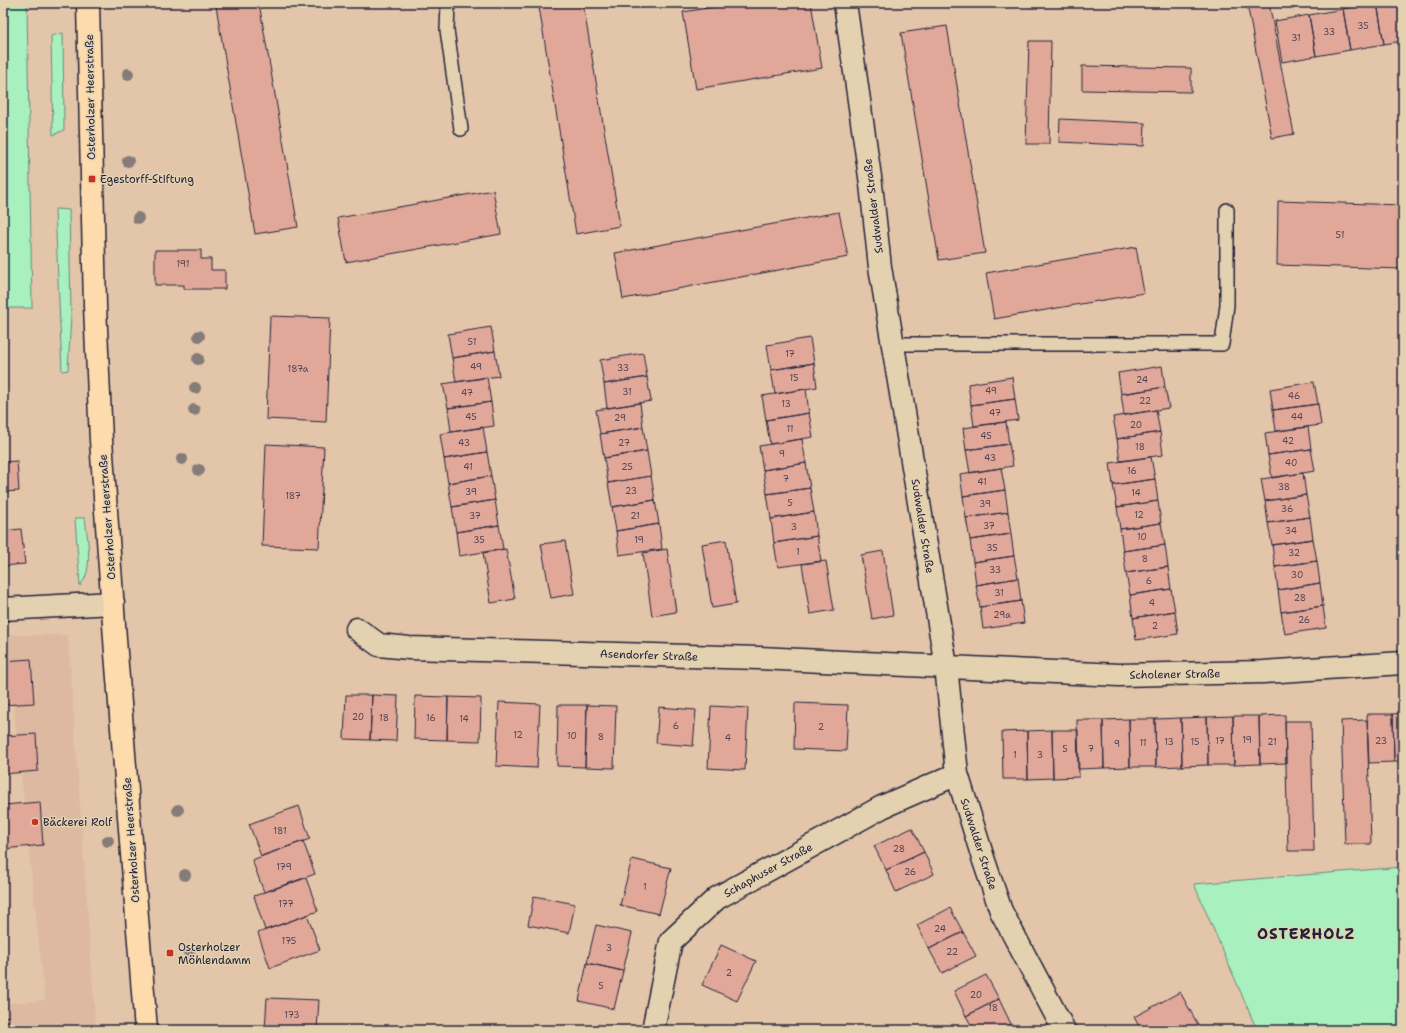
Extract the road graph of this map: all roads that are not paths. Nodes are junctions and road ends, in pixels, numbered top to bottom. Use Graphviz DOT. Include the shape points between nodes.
graph roads {
  1 [pos="88,3"];
  2 [pos="448,3"];
  3 [pos="845,3"];
  4 [pos="461,129"];
  5 [pos="1227,210"];
  6 [pos="894,344"];
  7 [pos="113,603"];
  8 [pos="3,609"];
  9 [pos="357,629"];
  10 [pos="1403,663"];
  11 [pos="946,666"];
  12 [pos="957,774"];
  13 [pos="146,1030"];
  14 [pos="652,1030"];
  15 [pos="1064,1030"];
  1 -- 7 [label="main road, Osterholzer Heerstraße" via="95,306 101,440"];
  2 -- 4 [label="lane" via="448,30"];
  3 -- 6 [label="street, Sudwalder Straße" via="880,267"];
  5 -- 6 [label="lane" via="1227,305 1222,344"];
  6 -- 11 [label="street, Sudwalder Straße"];
  7 -- 8 [label="street"];
  7 -- 13 [label="main road, Osterholzer Heerstraße"];
  9 -- 11 [label="street, Asendorfer Straße" via="379,645 409,648"];
  10 -- 11 [label="street, Scholener Straße" via="1263,672 1119,675"];
  11 -- 12 [label="street, Sudwalder Straße"];
  12 -- 14 [label="street, Schaphuser Straße" via="882,807 717,898 671,941"];
  12 -- 15 [label="street, Sudwalder Straße" via="1001,911"];
}
